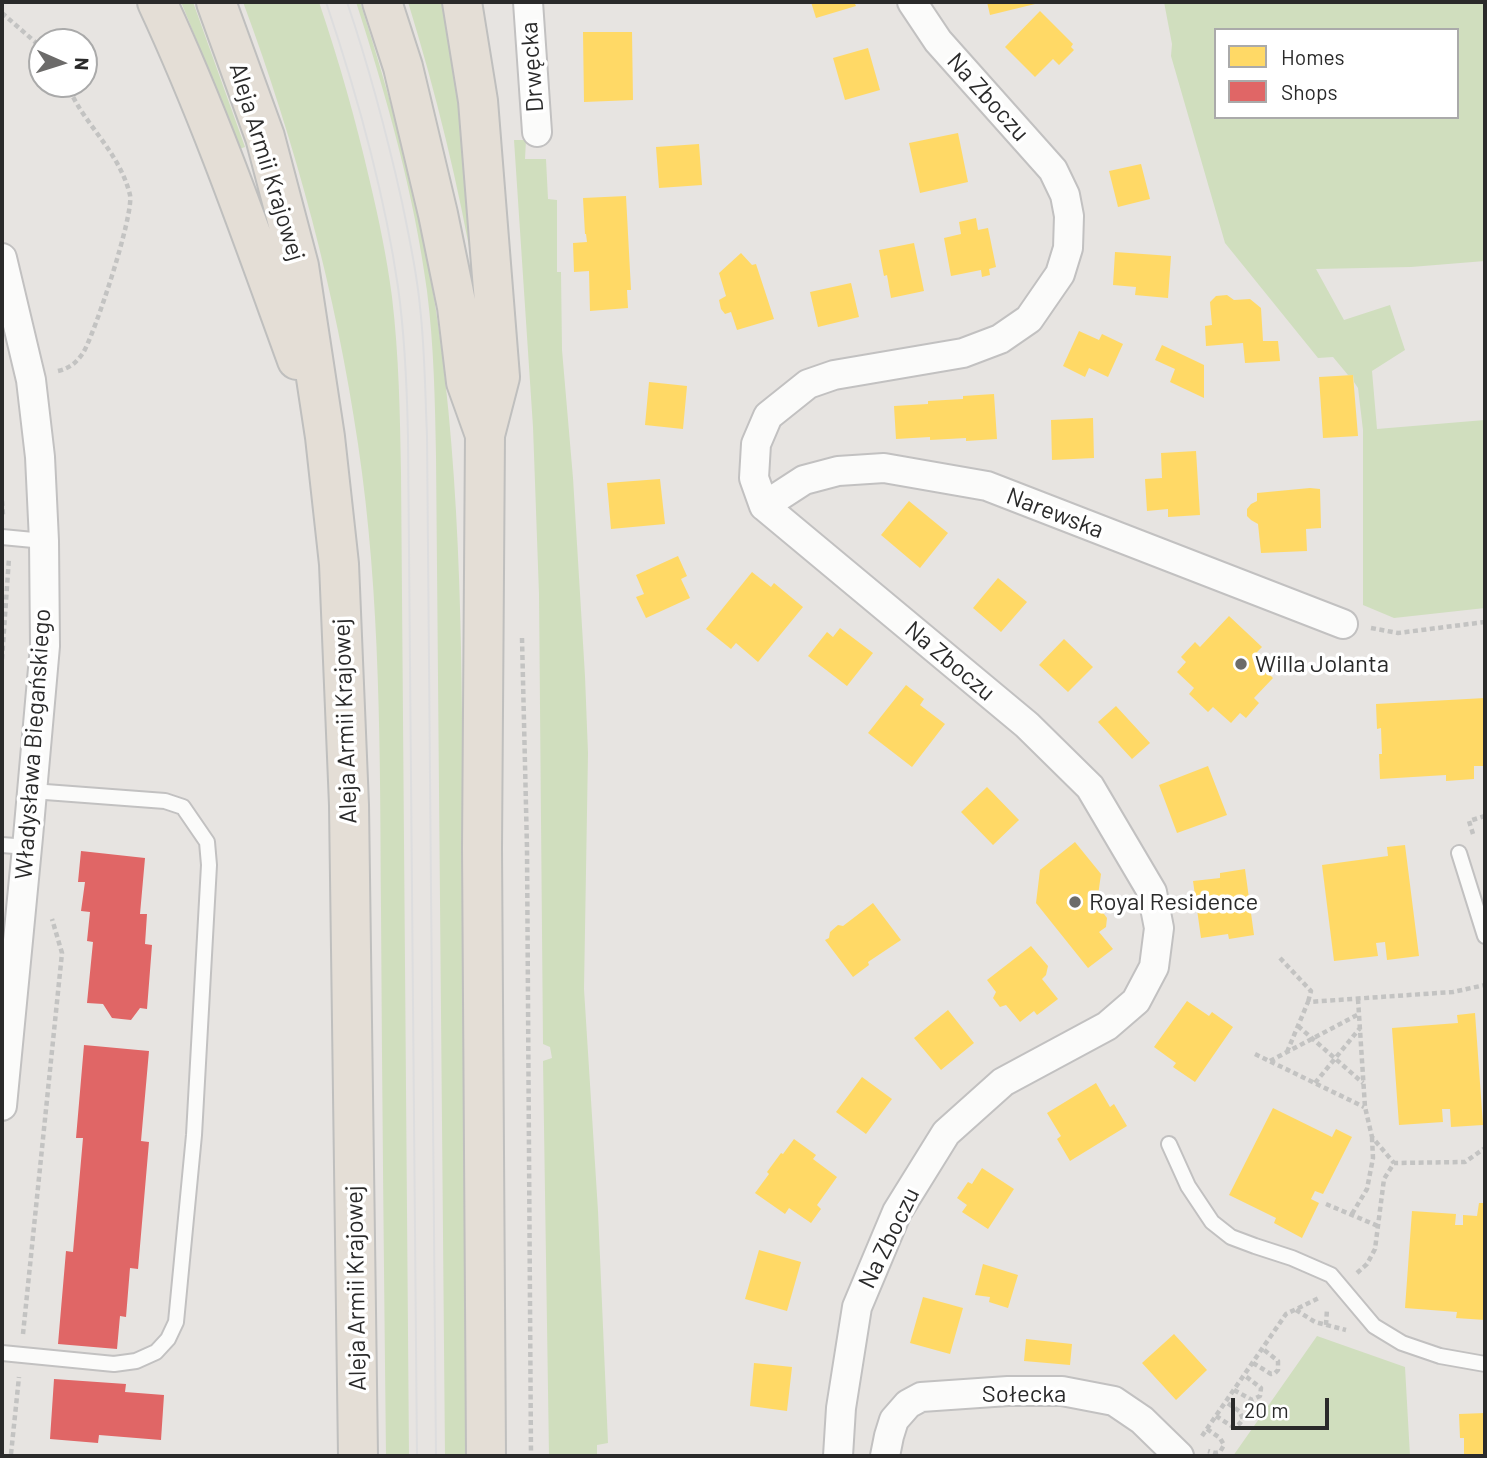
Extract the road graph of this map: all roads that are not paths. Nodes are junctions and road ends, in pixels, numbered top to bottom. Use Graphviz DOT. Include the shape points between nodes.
graph roads {
  1 [pos="157,2"];
  2 [pos="216,2"];
  3 [pos="382,2"];
  4 [pos="462,2"];
  5 [pos="527,2"];
  6 [pos="912,2"];
  7 [pos="537,132"];
  8 [pos="2,258"];
  9 [pos="485,435"];
  10 [pos="325,437"];
  11 [pos="764,506"];
  12 [pos="4,538"];
  13 [pos="44,541"];
  14 [pos="1342,624"];
  15 [pos="32,791"];
  16 [pos="14,846"];
  17 [pos="1460,853"];
  18 [pos="1485,936"];
  19 [pos="4,1050"];
  20 [pos="2,1107"];
  21 [pos="1169,1144"];
  22 [pos="2,1353"];
  23 [pos="1485,1364"];
  24 [pos="1193,1449"];
  25 [pos="358,1456"];
  26 [pos="486,1456"];
  27 [pos="838,1456"];
  28 [pos="886,1456"];
  1 -- 10 [label="main road" via="205,113"];
  2 -- 10 [label="main road, Aleja Armii Krajowej" via="265,137 299,266"];
  3 -- 9 [label="main road" via="403,67 438,214 466,382"];
  4 -- 9 [label="main road" via="478,101 500,377"];
  5 -- 7 [label="street, Drwęcka"];
  6 -- 11 [label="street, Na Zboczu" via="938,41 1053,170 1065,195 1068,248 1060,274 1029,318 1000,339 963,353 834,375 808,384 789,398 768,416 756,444 754,478"];
  8 -- 13 [label="street, Władysława Biegańskiego" via="31,380"];
  9 -- 26 [label="main road"];
  10 -- 25 [label="main road, Aleja Armii Krajowej" via="339,564 349,805"];
  11 -- 14 [label="street, Narewska" via="804,480 838,471 884,468 987,486"];
  11 -- 27 [label="street, Na Zboczu" via="1027,725 1090,787 1152,892 1159,928 1154,967 1136,1001 1107,1026 1003,1082 946,1133 897,1212 856,1307"];
  12 -- 13 [label="lane"];
  13 -- 15 [label="street, Władysława Biegańskiego" via="45,646"];
  15 -- 16 [label="street, Władysława Biegańskiego"];
  15 -- 22 [label="lane" via="165,801 183,807 206,842 209,864 194,1135 176,1322 169,1339 156,1352 114,1364"];
  16 -- 19 [label="street, Władysława Biegańskiego"];
  17 -- 18 [label="lane"];
  19 -- 20 [label="street, Władysława Biegańskiego"];
  21 -- 23 [label="lane" via="1188,1186 1212,1222 1231,1237 1331,1275 1374,1326 1402,1343"];
  24 -- 28 [label="street, Sołecka" via="1114,1401 1062,1391 1022,1391 922,1397 894,1420"];
}
